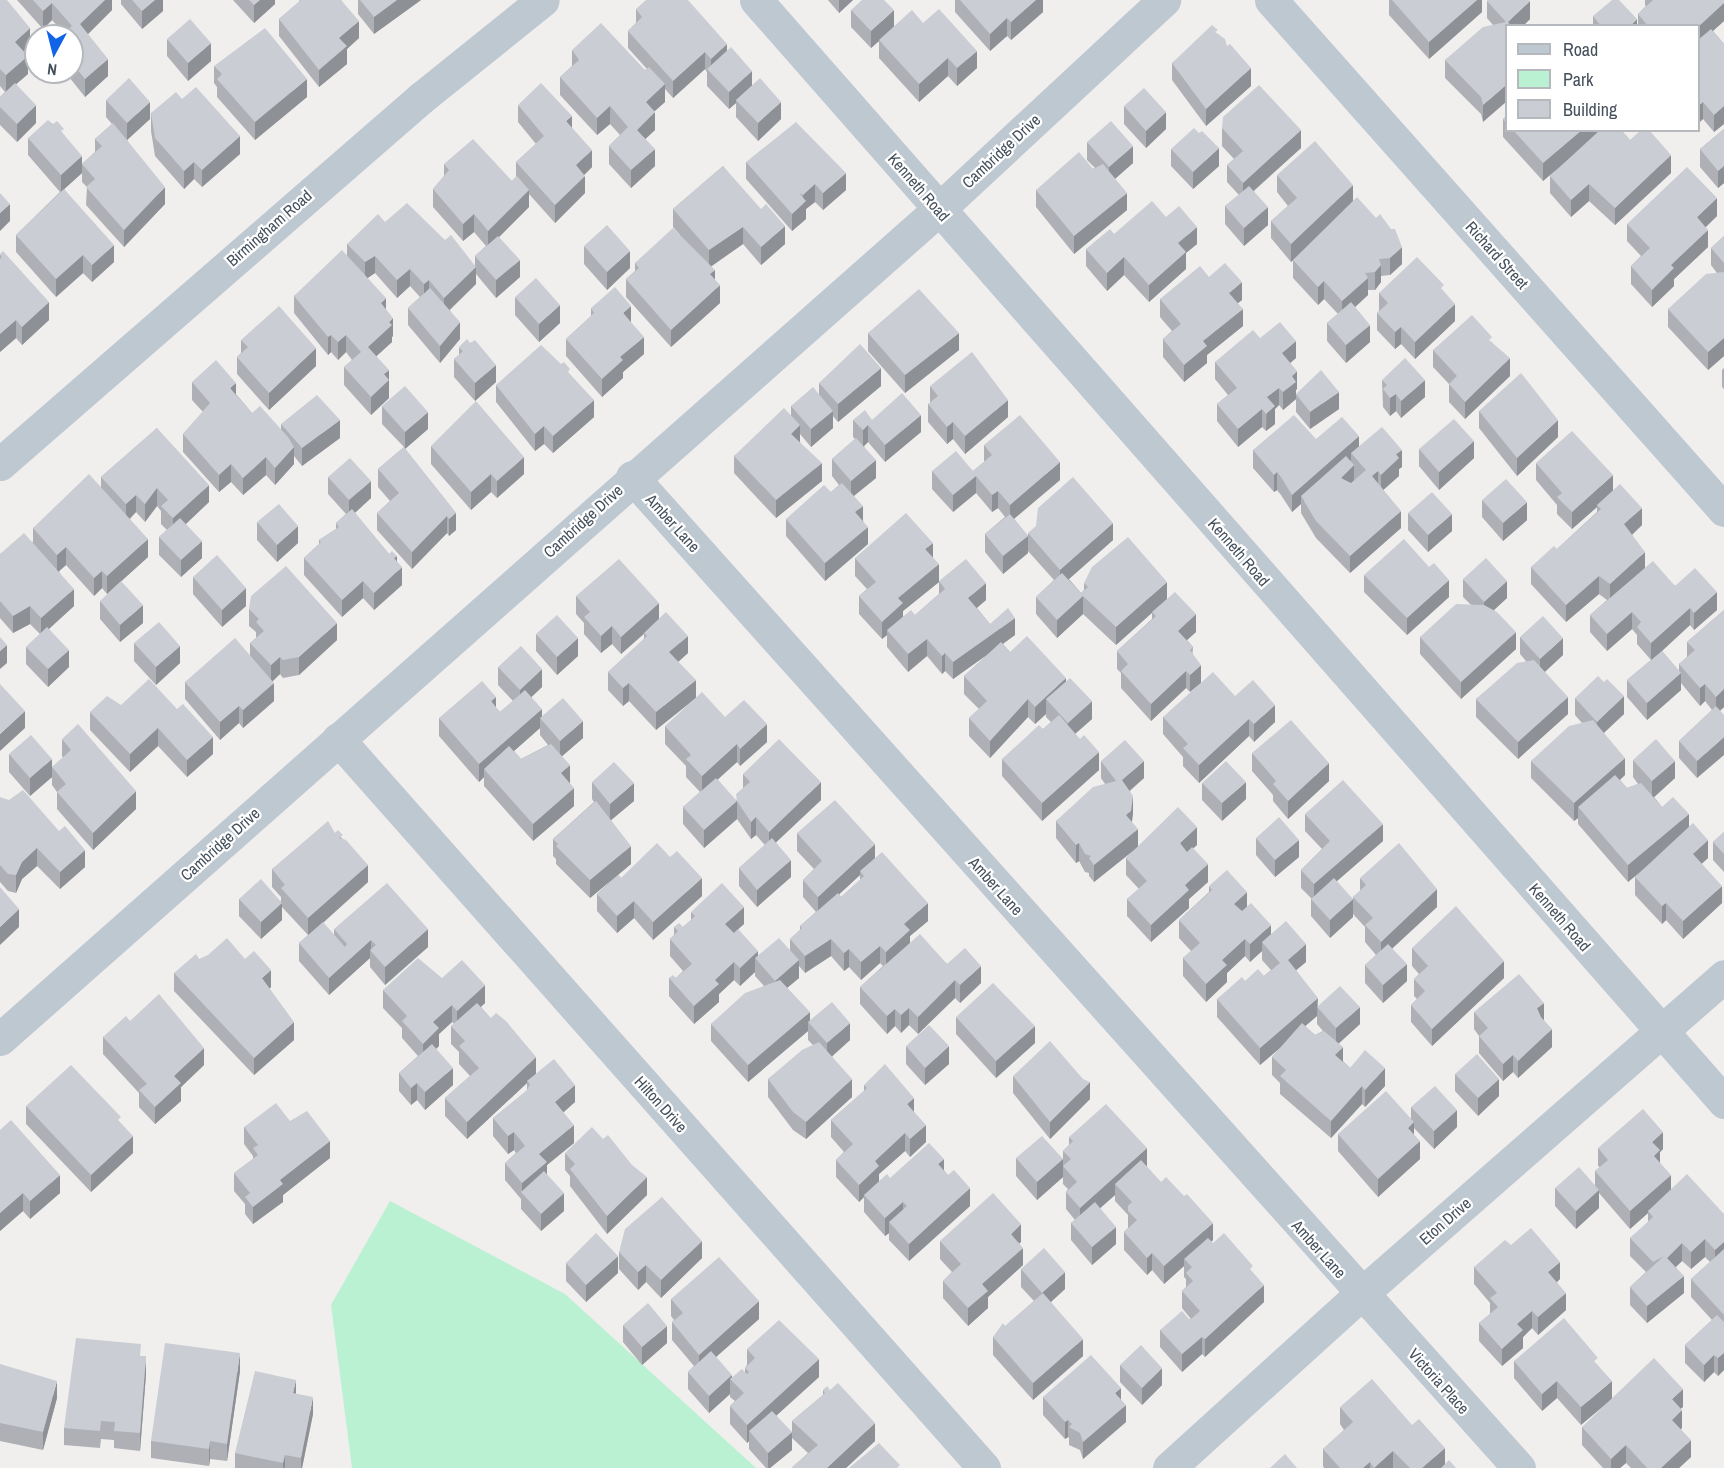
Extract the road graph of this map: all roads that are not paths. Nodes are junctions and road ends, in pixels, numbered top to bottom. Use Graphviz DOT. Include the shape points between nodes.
graph roads {
  1 [pos="543,0"];
  2 [pos="756,0"];
  3 [pos="1164,0"];
  4 [pos="1271,0"];
  5 [pos="938,210"];
  6 [pos="0,464"];
  7 [pos="632,477"];
  8 [pos="1724,510"];
  9 [pos="338,739"];
  10 [pos="1724,976"];
  11 [pos="1662,1034"];
  12 [pos="0,1039"];
  13 [pos="1724,1102"];
  14 [pos="1360,1295"];
  15 [pos="984,1468"];
  16 [pos="1169,1468"];
  17 [pos="1519,1468"];
  1 -- 6 [label="street, Birmingham Road" via="412,105"];
  2 -- 5 [label="street, Kenneth Road"];
  3 -- 5 [label="street, Cambridge Drive"];
  4 -- 8 [label="street, Richard Street"];
  5 -- 7 [label="street, Cambridge Drive"];
  5 -- 11 [label="street, Kenneth Road"];
  7 -- 9 [label="street, Cambridge Drive"];
  7 -- 14 [label="street, Amber Lane"];
  9 -- 12 [label="street, Cambridge Drive"];
  9 -- 15 [label="street, Hilton Drive"];
  10 -- 11 [label="street, Eton Drive"];
  11 -- 13 [label="street, Kenneth Road"];
  11 -- 14 [label="street, Eton Drive"];
  14 -- 16 [label="street, Eton Drive"];
  14 -- 17 [label="street, Victoria Place"];
}
